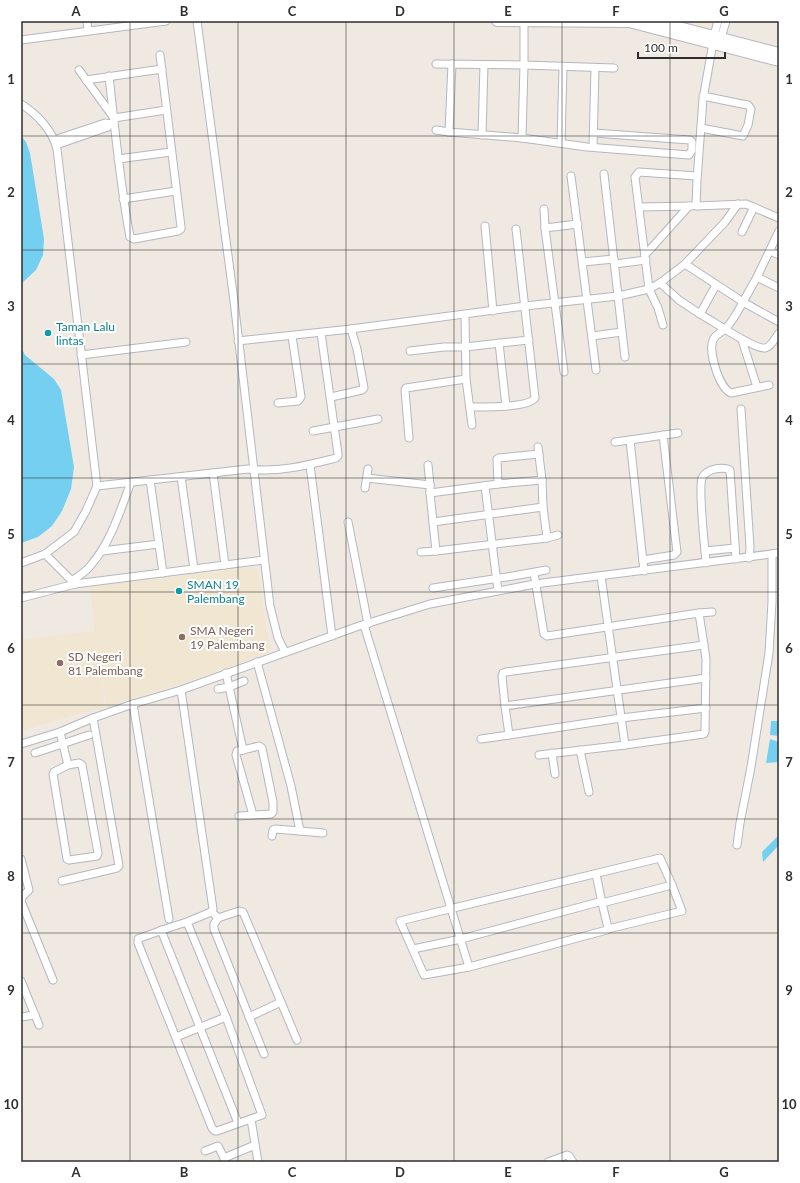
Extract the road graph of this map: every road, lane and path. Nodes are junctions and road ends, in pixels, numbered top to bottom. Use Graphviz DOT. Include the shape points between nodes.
graph roads {
  1 [pos="87,21"];
  2 [pos="164,21"];
  3 [pos="197,21"];
  4 [pos="497,21"];
  5 [pos="524,21"];
  6 [pos="656,21"];
  7 [pos="718,21"];
  8 [pos="726,21"];
  9 [pos="130,23"];
  10 [pos="88,30"];
  11 [pos="21,40"];
  12 [pos="717,41"];
  13 [pos="779,53"];
  14 [pos="160,54"];
  15 [pos="779,61"];
  16 [pos="436,64"];
  17 [pos="452,64"];
  18 [pos="484,65"];
  19 [pos="524,65"];
  20 [pos="563,67"];
  21 [pos="595,68"];
  22 [pos="614,68"];
  23 [pos="162,69"];
  24 [pos="79,70"];
  25 [pos="109,76"];
  26 [pos="86,80"];
  27 [pos="703,96"];
  28 [pos="21,104"];
  29 [pos="166,110"];
  30 [pos="112,122"];
  31 [pos="701,128"];
  32 [pos="436,130"];
  33 [pos="449,132"];
  34 [pos="594,133"];
  35 [pos="609,134"];
  36 [pos="482,136"];
  37 [pos="522,138"];
  38 [pos="55,142"];
  39 [pos="561,143"];
  40 [pos="593,147"];
  41 [pos="609,148"];
  42 [pos="171,152"];
  43 [pos="118,159"];
  44 [pos="604,174"];
  45 [pos="571,176"];
  46 [pos="697,176"];
  47 [pos="176,191"];
  48 [pos="123,198"];
  49 [pos="738,204"];
  50 [pos="693,206"];
  51 [pos="639,207"];
  52 [pos="754,207"];
  53 [pos="544,209"];
  54 [pos="779,218"];
  55 [pos="578,224"];
  56 [pos="485,226"];
  57 [pos="545,228"];
  58 [pos="516,229"];
  59 [pos="742,232"];
  60 [pos="779,232"];
  61 [pos="770,251"];
  62 [pos="779,255"];
  63 [pos="645,258"];
  64 [pos="583,262"];
  65 [pos="614,262"];
  66 [pos="686,264"];
  67 [pos="757,277"];
  68 [pos="660,283"];
  69 [pos="716,285"];
  70 [pos="779,288"];
  71 [pos="649,289"];
  72 [pos="618,296"];
  73 [pos="588,300"];
  74 [pos="743,302"];
  75 [pos="555,303"];
  76 [pos="525,306"];
  77 [pos="493,311"];
  78 [pos="700,314"];
  79 [pos="465,315"];
  80 [pos="779,322"];
  81 [pos="663,326"];
  82 [pos="351,329"];
  83 [pos="726,329"];
  84 [pos="622,332"];
  85 [pos="321,333"];
  86 [pos="779,333"];
  87 [pos="292,336"];
  88 [pos="592,336"];
  89 [pos="529,340"];
  90 [pos="742,340"];
  91 [pos="238,341"];
  92 [pos="186,342"];
  93 [pos="499,343"];
  94 [pos="465,347"];
  95 [pos="410,352"];
  96 [pos="81,355"];
  97 [pos="625,357"];
  98 [pos="596,370"];
  99 [pos="564,372"];
  100 [pos="466,379"];
  101 [pos="769,385"];
  102 [pos="757,387"];
  103 [pos="330,397"];
  104 [pos="278,403"];
  105 [pos="506,406"];
  106 [pos="470,407"];
  107 [pos="741,409"];
  108 [pos="378,419"];
  109 [pos="472,425"];
  110 [pos="334,426"];
  111 [pos="313,431"];
  112 [pos="678,433"];
  113 [pos="663,435"];
  114 [pos="409,438"];
  115 [pos="630,440"];
  116 [pos="615,442"];
  117 [pos="310,465"];
  118 [pos="428,465"];
  119 [pos="253,469"];
  120 [pos="368,469"];
  121 [pos="213,473"];
  122 [pos="181,476"];
  123 [pos="367,478"];
  124 [pos="150,480"];
  125 [pos="542,480"];
  126 [pos="131,482"];
  127 [pos="498,484"];
  128 [pos="430,485"];
  129 [pos="97,486"];
  130 [pos="485,486"];
  131 [pos="365,488"];
  132 [pos="430,493"];
  133 [pos="543,507"];
  134 [pos="488,514"];
  135 [pos="348,522"];
  136 [pos="433,522"];
  137 [pos="558,535"];
  138 [pos="547,538"];
  139 [pos="159,544"];
  140 [pos="492,544"];
  141 [pos="735,548"];
  142 [pos="102,551"];
  143 [pos="436,551"];
  144 [pos="705,551"];
  145 [pos="421,552"];
  146 [pos="44,554"];
  147 [pos="775,554"];
  148 [pos="749,558"];
  149 [pos="736,559"];
  150 [pos="264,560"];
  151 [pos="643,560"];
  152 [pos="21,563"];
  153 [pos="706,563"];
  154 [pos="225,565"];
  155 [pos="194,569"];
  156 [pos="546,570"];
  157 [pos="644,571"];
  158 [pos="163,573"];
  159 [pos="534,573"];
  160 [pos="513,576"];
  161 [pos="601,576"];
  162 [pos="496,578"];
  163 [pos="74,583"];
  164 [pos="536,584"];
  165 [pos="433,588"];
  166 [pos="514,588"];
  167 [pos="498,591"];
  168 [pos="21,598"];
  169 [pos="712,612"];
  170 [pos="700,614"];
  171 [pos="366,624"];
  172 [pos="608,627"];
  173 [pos="332,636"];
  174 [pos="704,645"];
  175 [pos="285,652"];
  176 [pos="612,658"];
  177 [pos="256,662"];
  178 [pos="226,673"];
  179 [pos="706,678"];
  180 [pos="244,681"];
  181 [pos="230,687"];
  182 [pos="218,689"];
  183 [pos="181,690"];
  184 [pos="617,690"];
  185 [pos="133,704"];
  186 [pos="505,706"];
  187 [pos="706,708"];
  188 [pos="93,718"];
  189 [pos="621,718"];
  190 [pos="60,732"];
  191 [pos="89,735"];
  192 [pos="509,735"];
  193 [pos="481,739"];
  194 [pos="21,744"];
  195 [pos="63,744"];
  196 [pos="624,745"];
  197 [pos="243,750"];
  198 [pos="580,750"];
  199 [pos="35,753"];
  200 [pos="552,753"];
  201 [pos="539,755"];
  202 [pos="68,765"];
  203 [pos="555,774"];
  204 [pos="589,792"];
  205 [pos="253,815"];
  206 [pos="239,816"];
  207 [pos="300,831"];
  208 [pos="324,833"];
  209 [pos="272,836"];
  210 [pos="737,845"];
  211 [pos="21,859"];
  212 [pos="596,874"];
  213 [pos="62,881"];
  214 [pos="672,885"];
  215 [pos="602,902"];
  216 [pos="452,910"];
  217 [pos="211,912"];
  218 [pos="218,918"];
  219 [pos="169,919"];
  220 [pos="187,922"];
  221 [pos="608,929"];
  222 [pos="161,930"];
  223 [pos="460,939"];
  224 [pos="413,949"];
  225 [pos="469,967"];
  226 [pos="53,980"];
  227 [pos="21,981"];
  228 [pos="281,1002"];
  229 [pos="35,1015"];
  230 [pos="249,1016"];
  231 [pos="21,1017"];
  232 [pos="226,1017"];
  233 [pos="39,1025"];
  234 [pos="200,1028"];
  235 [pos="176,1037"];
  236 [pos="297,1040"];
  237 [pos="264,1054"];
  238 [pos="251,1119"];
  239 [pos="238,1123"];
  240 [pos="255,1145"];
  241 [pos="205,1150"];
  242 [pos="225,1160"];
  243 [pos="258,1162"];
  244 [pos="548,1162"];
  245 [pos="573,1162"];
  1 -- 10 [label="street"];
  2 -- 9 [label="street"];
  3 -- 91 [label="street"];
  4 -- 5 [label="street"];
  5 -- 12 [label="street" via="628,22"];
  5 -- 19 [label="street"];
  6 -- 12 [label="street"];
  7 -- 12 [label="street"];
  8 -- 12 [label="street"];
  9 -- 10 [label="street"];
  10 -- 11 [label="street"];
  12 -- 13 [label="street"];
  12 -- 15 [label="street"];
  12 -- 27 [label="street"];
  14 -- 23 [label="street"];
  16 -- 17 [label="street"];
  17 -- 18 [label="street"];
  17 -- 33 [label="street"];
  18 -- 19 [label="street"];
  18 -- 36 [label="street"];
  19 -- 20 [label="street"];
  19 -- 37 [label="street"];
  20 -- 21 [label="street"];
  20 -- 39 [label="street"];
  21 -- 22 [label="street"];
  21 -- 34 [label="street"];
  23 -- 25 [label="street"];
  23 -- 29 [label="street"];
  24 -- 26 [label="street"];
  25 -- 26 [label="street"];
  25 -- 30 [label="street"];
  26 -- 30 [label="street"];
  27 -- 31 [label="street"];
  27 -- 31 [label="street" via="748,105 751,109 743,136"];
  28 -- 38 [label="street" via="39,119"];
  29 -- 30 [label="street"];
  29 -- 42 [label="street"];
  30 -- 38 [label="street"];
  30 -- 43 [label="street"];
  31 -- 46 [label="street"];
  32 -- 33 [label="street"];
  33 -- 36 [label="street"];
  34 -- 35 [label="street"];
  34 -- 40 [label="street"];
  35 -- 41 [label="street"];
  35 -- 41 [label="street" via="690,140 692,150 688,155"];
  36 -- 37 [label="street"];
  37 -- 39 [label="street"];
  38 -- 96 [label="street" via="61,173"];
  39 -- 40 [label="street"];
  40 -- 41 [label="street"];
  42 -- 43 [label="street"];
  42 -- 47 [label="street"];
  43 -- 48 [label="street"];
  44 -- 65 [label="street"];
  45 -- 55 [label="street"];
  46 -- 50 [label="street"];
  46 -- 51 [label="street" via="639,172 636,177"];
  47 -- 48 [label="street"];
  47 -- 48 [label="street" via="181,229 134,240 130,238"];
  49 -- 50 [label="street"];
  49 -- 52 [label="street"];
  49 -- 66 [label="street"];
  50 -- 51 [label="street"];
  50 -- 63 [label="street"];
  51 -- 63 [label="street"];
  52 -- 54 [label="street"];
  52 -- 59 [label="street"];
  53 -- 57 [label="street"];
  55 -- 57 [label="street"];
  55 -- 64 [label="street"];
  56 -- 77 [label="street"];
  57 -- 75 [label="street"];
  58 -- 76 [label="street"];
  60 -- 61 [label="street"];
  61 -- 62 [label="street"];
  61 -- 67 [label="street"];
  63 -- 65 [label="street"];
  63 -- 71 [label="street"];
  64 -- 65 [label="street"];
  64 -- 73 [label="street"];
  65 -- 72 [label="street"];
  66 -- 68 [label="street"];
  66 -- 69 [label="street"];
  67 -- 70 [label="street"];
  67 -- 74 [label="street"];
  68 -- 71 [label="street"];
  68 -- 78 [label="street"];
  69 -- 74 [label="street"];
  69 -- 78 [label="street"];
  71 -- 72 [label="street"];
  71 -- 81 [label="street"];
  72 -- 73 [label="street"];
  72 -- 84 [label="street"];
  73 -- 75 [label="street"];
  73 -- 88 [label="street"];
  74 -- 80 [label="street"];
  74 -- 83 [label="street"];
  75 -- 76 [label="street"];
  75 -- 99 [label="street"];
  76 -- 77 [label="street"];
  76 -- 89 [label="street"];
  77 -- 79 [label="street"];
  78 -- 83 [label="street"];
  79 -- 82 [label="street"];
  79 -- 94 [label="street"];
  82 -- 85 [label="street"];
  82 -- 103 [label="street" via="364,388"];
  83 -- 90 [label="street"];
  83 -- 102 [label="street" via="718,333 711,344 718,377 726,391 731,393"];
  84 -- 88 [label="street"];
  84 -- 97 [label="street"];
  85 -- 87 [label="street"];
  85 -- 103 [label="street"];
  86 -- 90 [label="street" via="770,346 765,348"];
  87 -- 91 [label="street"];
  87 -- 104 [label="street" via="301,397 298,402"];
  88 -- 98 [label="street"];
  89 -- 93 [label="street"];
  89 -- 105 [label="street" via="535,398 532,401"];
  90 -- 102 [label="street"];
  91 -- 119 [label="street"];
  92 -- 96 [label="street"];
  93 -- 94 [label="street"];
  93 -- 105 [label="street"];
  94 -- 95 [label="street"];
  94 -- 100 [label="street"];
  96 -- 129 [label="street"];
  100 -- 106 [label="street"];
  100 -- 114 [label="street" via="406,388"];
  101 -- 102 [label="street"];
  103 -- 110 [label="street"];
  105 -- 106 [label="street"];
  106 -- 109 [label="street"];
  107 -- 148 [label="street"];
  108 -- 110 [label="street"];
  110 -- 111 [label="street"];
  110 -- 117 [label="street" via="338,456"];
  112 -- 113 [label="street"];
  113 -- 115 [label="street"];
  113 -- 151 [label="street" via="677,552 674,555"];
  115 -- 116 [label="street"];
  115 -- 151 [label="street"];
  117 -- 119 [label="street" via="261,471"];
  117 -- 173 [label="street"];
  118 -- 128 [label="street"];
  119 -- 121 [label="street"];
  119 -- 150 [label="street"];
  120 -- 123 [label="street"];
  121 -- 122 [label="street"];
  121 -- 154 [label="street"];
  122 -- 124 [label="street"];
  122 -- 155 [label="street"];
  123 -- 128 [label="street"];
  123 -- 131 [label="street"];
  124 -- 126 [label="street"];
  124 -- 139 [label="street"];
  125 -- 127 [label="street"];
  125 -- 127 [label="street" via="539,450 497,459"];
  125 -- 133 [label="street"];
  126 -- 129 [label="street"];
  126 -- 142 [label="street" via="113,530"];
  127 -- 130 [label="street"];
  128 -- 132 [label="street"];
  129 -- 146 [label="street" via="74,532"];
  130 -- 132 [label="street"];
  130 -- 134 [label="street"];
  132 -- 136 [label="street"];
  133 -- 134 [label="street"];
  133 -- 138 [label="street"];
  134 -- 136 [label="street"];
  134 -- 140 [label="street"];
  135 -- 171 [label="street"];
  136 -- 143 [label="street"];
  137 -- 138 [label="street"];
  138 -- 140 [label="street"];
  139 -- 142 [label="street"];
  139 -- 158 [label="street"];
  140 -- 143 [label="street"];
  140 -- 162 [label="street"];
  141 -- 144 [label="street"];
  141 -- 144 [label="street" via="730,470 722,468 708,472 702,479"];
  141 -- 149 [label="street"];
  142 -- 163 [label="street"];
  143 -- 145 [label="street"];
  144 -- 153 [label="street"];
  146 -- 152 [label="street"];
  146 -- 163 [label="street"];
  147 -- 148 [label="street"];
  147 -- 210 [label="street" via="769,653"];
  148 -- 149 [label="street"];
  149 -- 153 [label="street"];
  150 -- 154 [label="street"];
  150 -- 175 [label="street" via="271,611 278,638"];
  151 -- 157 [label="street"];
  153 -- 157 [label="street"];
  154 -- 155 [label="street"];
  155 -- 158 [label="street"];
  156 -- 159 [label="street"];
  157 -- 161 [label="street"];
  158 -- 163 [label="street"];
  159 -- 160 [label="street"];
  159 -- 164 [label="street"];
  160 -- 162 [label="street"];
  160 -- 166 [label="street"];
  161 -- 164 [label="street"];
  161 -- 172 [label="street"];
  162 -- 165 [label="street"];
  162 -- 167 [label="street"];
  163 -- 168 [label="street"];
  164 -- 166 [label="street"];
  164 -- 172 [label="street" via="545,635"];
  166 -- 167 [label="street"];
  167 -- 171 [label="street" via="424,605"];
  169 -- 170 [label="street"];
  170 -- 172 [label="street"];
  170 -- 174 [label="street"];
  171 -- 173 [label="street"];
  171 -- 216 [label="street"];
  172 -- 176 [label="street"];
  173 -- 175 [label="street"];
  174 -- 176 [label="street"];
  174 -- 179 [label="street"];
  175 -- 177 [label="street"];
  176 -- 184 [label="street"];
  176 -- 186 [label="street" via="503,673"];
  177 -- 178 [label="street"];
  177 -- 207 [label="street" via="291,786"];
  178 -- 181 [label="street"];
  178 -- 183 [label="street"];
  179 -- 184 [label="street"];
  179 -- 187 [label="street"];
  180 -- 181 [label="street"];
  181 -- 182 [label="street"];
  181 -- 197 [label="street"];
  183 -- 185 [label="street"];
  183 -- 217 [label="street" via="213,909"];
  184 -- 186 [label="street"];
  184 -- 189 [label="street"];
  185 -- 188 [label="street"];
  185 -- 219 [label="street"];
  186 -- 192 [label="street"];
  187 -- 189 [label="street"];
  187 -- 196 [label="street" via="704,734"];
  188 -- 190 [label="street"];
  188 -- 213 [label="street" via="119,866"];
  189 -- 192 [label="street"];
  189 -- 196 [label="street"];
  190 -- 194 [label="street"];
  190 -- 195 [label="street"];
  191 -- 195 [label="street"];
  192 -- 193 [label="street"];
  195 -- 199 [label="street"];
  195 -- 202 [label="street"];
  196 -- 198 [label="street"];
  197 -- 205 [label="street" via="237,751 236,755"];
  197 -- 205 [label="street" via="259,746 262,748 273,802 272,814"];
  198 -- 200 [label="street"];
  198 -- 204 [label="street"];
  200 -- 201 [label="street"];
  200 -- 203 [label="street"];
  202 -- 202 [label="street" via="82,765 97,856 67,859 53,774"];
  205 -- 206 [label="street"];
  207 -- 208 [label="street"];
  207 -- 209 [label="street" via="275,829"];
  211 -- 226 [label="street" via="30,890 21,901"];
  212 -- 214 [label="street" via="660,858"];
  212 -- 215 [label="street"];
  212 -- 216 [label="street"];
  214 -- 215 [label="street"];
  214 -- 221 [label="street" via="682,911"];
  215 -- 221 [label="street"];
  215 -- 223 [label="street"];
  216 -- 223 [label="street"];
  216 -- 224 [label="street" via="400,922"];
  217 -- 218 [label="street"];
  217 -- 220 [label="street"];
  218 -- 228 [label="street" via="238,911 243,912"];
  218 -- 230 [label="street" via="214,929"];
  220 -- 222 [label="street"];
  220 -- 232 [label="street"];
  221 -- 225 [label="street"];
  222 -- 234 [label="street"];
  222 -- 235 [label="street" via="138,939 138,943"];
  223 -- 224 [label="street"];
  223 -- 225 [label="street"];
  224 -- 225 [label="street" via="424,975"];
  227 -- 229 [label="street"];
  228 -- 230 [label="street"];
  228 -- 236 [label="street"];
  229 -- 231 [label="street"];
  229 -- 233 [label="street"];
  230 -- 237 [label="street"];
  232 -- 234 [label="street"];
  232 -- 238 [label="street" via="262,1115"];
  234 -- 235 [label="street"];
  234 -- 239 [label="street"];
  235 -- 239 [label="street" via="212,1128 217,1131"];
  238 -- 239 [label="street"];
  238 -- 240 [label="street"];
  240 -- 242 [label="street"];
  240 -- 243 [label="street"];
  241 -- 242 [label="street" via="218,1146"];
  244 -- 245 [label="street" via="566,1155"];
}
